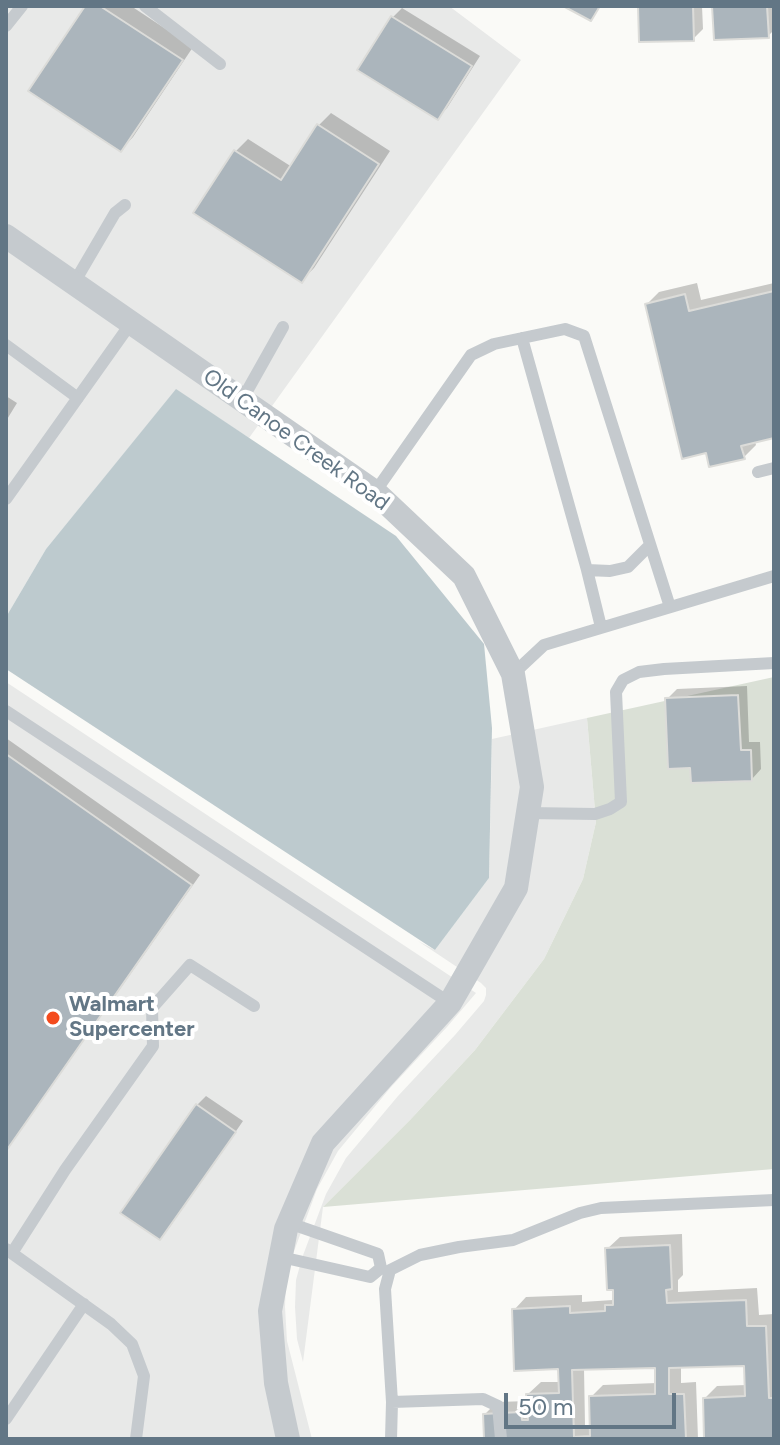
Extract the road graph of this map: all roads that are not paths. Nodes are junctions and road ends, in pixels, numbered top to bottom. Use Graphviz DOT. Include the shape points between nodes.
graph roads {
  1 [pos="22,6"];
  2 [pos="145,6"];
  3 [pos="6,26"];
  4 [pos="220,64"];
  5 [pos="125,205"];
  6 [pos="6,236"];
  7 [pos="74,283"];
  8 [pos="131,323"];
  9 [pos="283,327"];
  10 [pos="522,338"];
  11 [pos="6,345"];
  12 [pos="78,398"];
  13 [pos="242,400"];
  14 [pos="774,468"];
  15 [pos="758,472"];
  16 [pos="375,492"];
  17 [pos="6,499"];
  18 [pos="650,545"];
  19 [pos="587,570"];
  20 [pos="774,576"];
  21 [pos="670,607"];
  22 [pos="601,627"];
  23 [pos="774,663"];
  24 [pos="513,674"];
  25 [pos="6,711"];
  26 [pos="528,813"];
  27 [pos="450,1003"];
  28 [pos="254,1006"];
  29 [pos="774,1200"];
  30 [pos="289,1223"];
  31 [pos="9,1251"];
  32 [pos="281,1257"];
  33 [pos="386,1269"];
  34 [pos="84,1304"];
  35 [pos="392,1402"];
  36 [pos="6,1419"];
  37 [pos="136,1439"];
  38 [pos="288,1439"];
  39 [pos="391,1439"];
  40 [pos="501,1439"];
  1 -- 3 [label="lane"];
  2 -- 4 [label="lane"];
  5 -- 7 [label="lane"];
  6 -- 7 [label="street, Old Canoe Creek Road"];
  7 -- 8 [label="street, Old Canoe Creek Road"];
  8 -- 12 [label="lane"];
  8 -- 13 [label="street, Old Canoe Creek Road"];
  9 -- 13 [label="lane"];
  10 -- 16 [label="lane" via="471,355"];
  10 -- 18 [label="lane" via="565,329 584,336"];
  10 -- 19 [label="lane"];
  11 -- 12 [label="lane"];
  12 -- 17 [label="lane"];
  13 -- 16 [label="street, Old Canoe Creek Road"];
  14 -- 15 [label="lane"];
  16 -- 24 [label="street, Old Canoe Creek Road" via="464,576"];
  18 -- 19 [label="lane" via="628,567"];
  18 -- 21 [label="lane"];
  19 -- 22 [label="lane"];
  20 -- 21 [label="lane"];
  21 -- 22 [label="lane"];
  22 -- 24 [label="lane" via="544,645"];
  23 -- 26 [label="lane" via="664,669 623,680 615,705 621,802 595,814"];
  24 -- 26 [label="street, Old Canoe Creek Road" via="532,787"];
  25 -- 27 [label="lane"];
  26 -- 27 [label="street, Old Canoe Creek Road" via="516,888"];
  27 -- 30 [label="street, Old Canoe Creek Road" via="323,1143"];
  28 -- 31 [label="lane" via="190,965 152,1008 153,1046"];
  29 -- 33 [label="lane" via="601,1208 513,1240 420,1255"];
  30 -- 32 [label="street, Old Canoe Creek Road"];
  30 -- 33 [label="lane" via="378,1254"];
  31 -- 34 [label="lane"];
  32 -- 33 [label="lane" via="370,1277"];
  32 -- 38 [label="street, Old Canoe Creek Road" via="270,1311 276,1383"];
  33 -- 35 [label="lane"];
  34 -- 36 [label="lane"];
  34 -- 37 [label="lane" via="132,1344 144,1376"];
  35 -- 39 [label="lane"];
  35 -- 40 [label="lane" via="491,1401 498,1406"];
}
